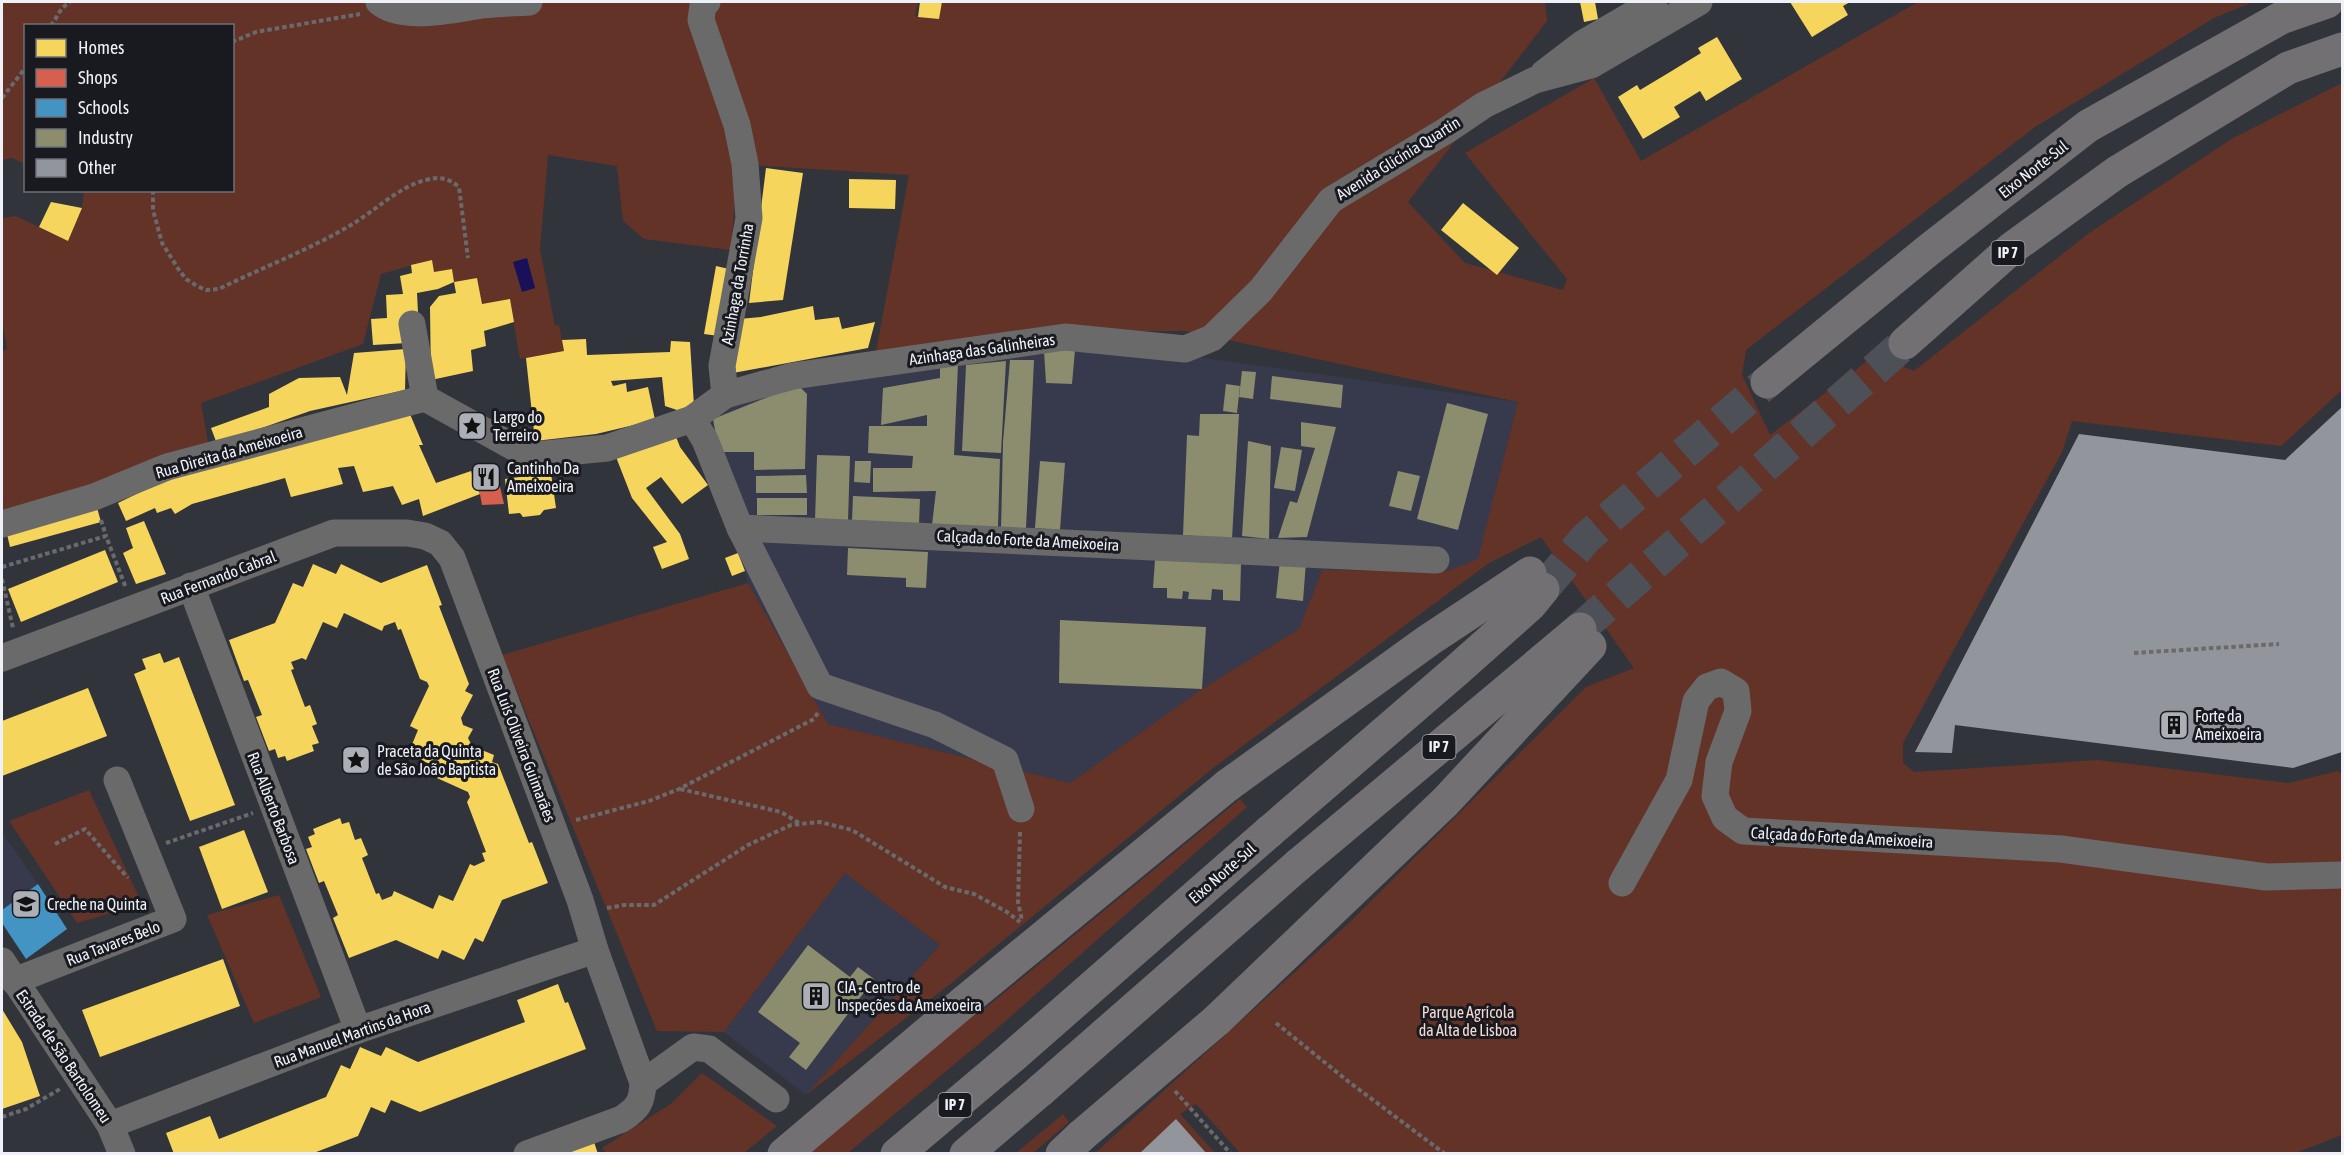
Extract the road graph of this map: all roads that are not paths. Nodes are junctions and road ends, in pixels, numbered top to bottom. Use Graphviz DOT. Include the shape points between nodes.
graph roads {
  1 [pos="530,2"];
  2 [pos="1654,2"];
  3 [pos="1699,2"];
  4 [pos="2327,2"];
  5 [pos="702,3"];
  6 [pos="375,7"];
  7 [pos="2343,49"];
  8 [pos="1535,80"];
  9 [pos="1261,290"];
  10 [pos="412,324"];
  11 [pos="1905,343"];
  12 [pos="1767,382"];
  13 [pos="725,395"];
  14 [pos="425,398"];
  15 [pos="693,419"];
  16 [pos="2,524"];
  17 [pos="740,528"];
  18 [pos="440,543"];
  19 [pos="1436,560"];
  20 [pos="191,586"];
  21 [pos="10,654"];
  22 [pos="117,780"];
  23 [pos="1021,809"];
  24 [pos="2343,875"];
  25 [pos="1622,883"];
  26 [pos="595,950"];
  27 [pos="8,971"];
  28 [pos="358,1030"];
  29 [pos="643,1083"];
  30 [pos="776,1099"];
  31 [pos="110,1125"];
  32 [pos="1072,1145"];
  33 [pos="122,1154"];
  34 [pos="527,1154"];
  35 [pos="784,1154"];
  36 [pos="897,1154"];
  37 [pos="966,1154"];
  1 -- 6 [label="street" via="434,12"];
  2 -- 8 [label="street, Avenida Glicínia Quartin" via="1582,44"];
  3 -- 8 [label="street, Avenida Glicínia Quartin" via="1591,65"];
  4 -- 12 [label="highway, Eixo Norte-Sul" via="2282,18 2088,126"];
  5 -- 13 [label="street, Azinhaga da Torrinha" via="701,20 737,125 749,218 722,366"];
  7 -- 11 [label="highway, IP 7" via="2288,68 2117,172 2012,248"];
  8 -- 9 [label="street, Avenida Glicínia Quartin" via="1484,105 1331,200"];
  9 -- 13 [label="street, Azinhaga das Galinheiras" via="1212,338 1185,349 1065,337 794,376"];
  10 -- 14 [label="street"];
  13 -- 15 [label="street, Azinhaga das Galinheiras"];
  14 -- 15 [label="street" via="526,454 607,448"];
  14 -- 16 [label="street, Rua Direita da Ameixoeira" via="167,467 94,497"];
  15 -- 17 [label="street"];
  17 -- 19 [label="street, Calçada do Forte da Ameixoeira"];
  17 -- 23 [label="street" via="820,686 935,725 1005,760"];
  18 -- 20 [label="street, Rua Fernando Cabral" via="407,533 334,533"];
  18 -- 26 [label="street, Rua Luís Oliveira Guimarães" via="452,558"];
  20 -- 21 [label="street, Rua Fernando Cabral"];
  20 -- 28 [label="street, Rua Alberto Barbosa"];
  22 -- 27 [label="street, Rua Tavares Belo" via="173,920"];
  24 -- 25 [label="street, Calçada do Forte da Ameixoeira" via="2266,877 2061,849 1743,831 1725,818 1715,796 1719,762 1738,711 1736,691 1721,682 1707,687 1696,701 1679,780"];
  26 -- 28 [label="street, Rua Manuel Martins da Hora"];
  26 -- 29 [label="street, Rua Luís Oliveira Guimarães"];
  27 -- 31 [label="street, Estrada de São Bartolomeu"];
  28 -- 31 [label="street, Rua Manuel Martins da Hora"];
  29 -- 30 [label="street" via="693,1047 701,1047"];
  29 -- 34 [label="street" via="636,1109 622,1119"];
  31 -- 33 [label="street, Estrada de São Bartolomeu"];
  32 -- 37 [label="highway, IP 7, bridge" via="1217,1020 1446,801 1585,638 1298,865"];
  35 -- 36 [label="highway, Eixo Norte-Sul / IP 7, bridge" via="1228,785 1429,640 1537,581 1530,605"];
}
